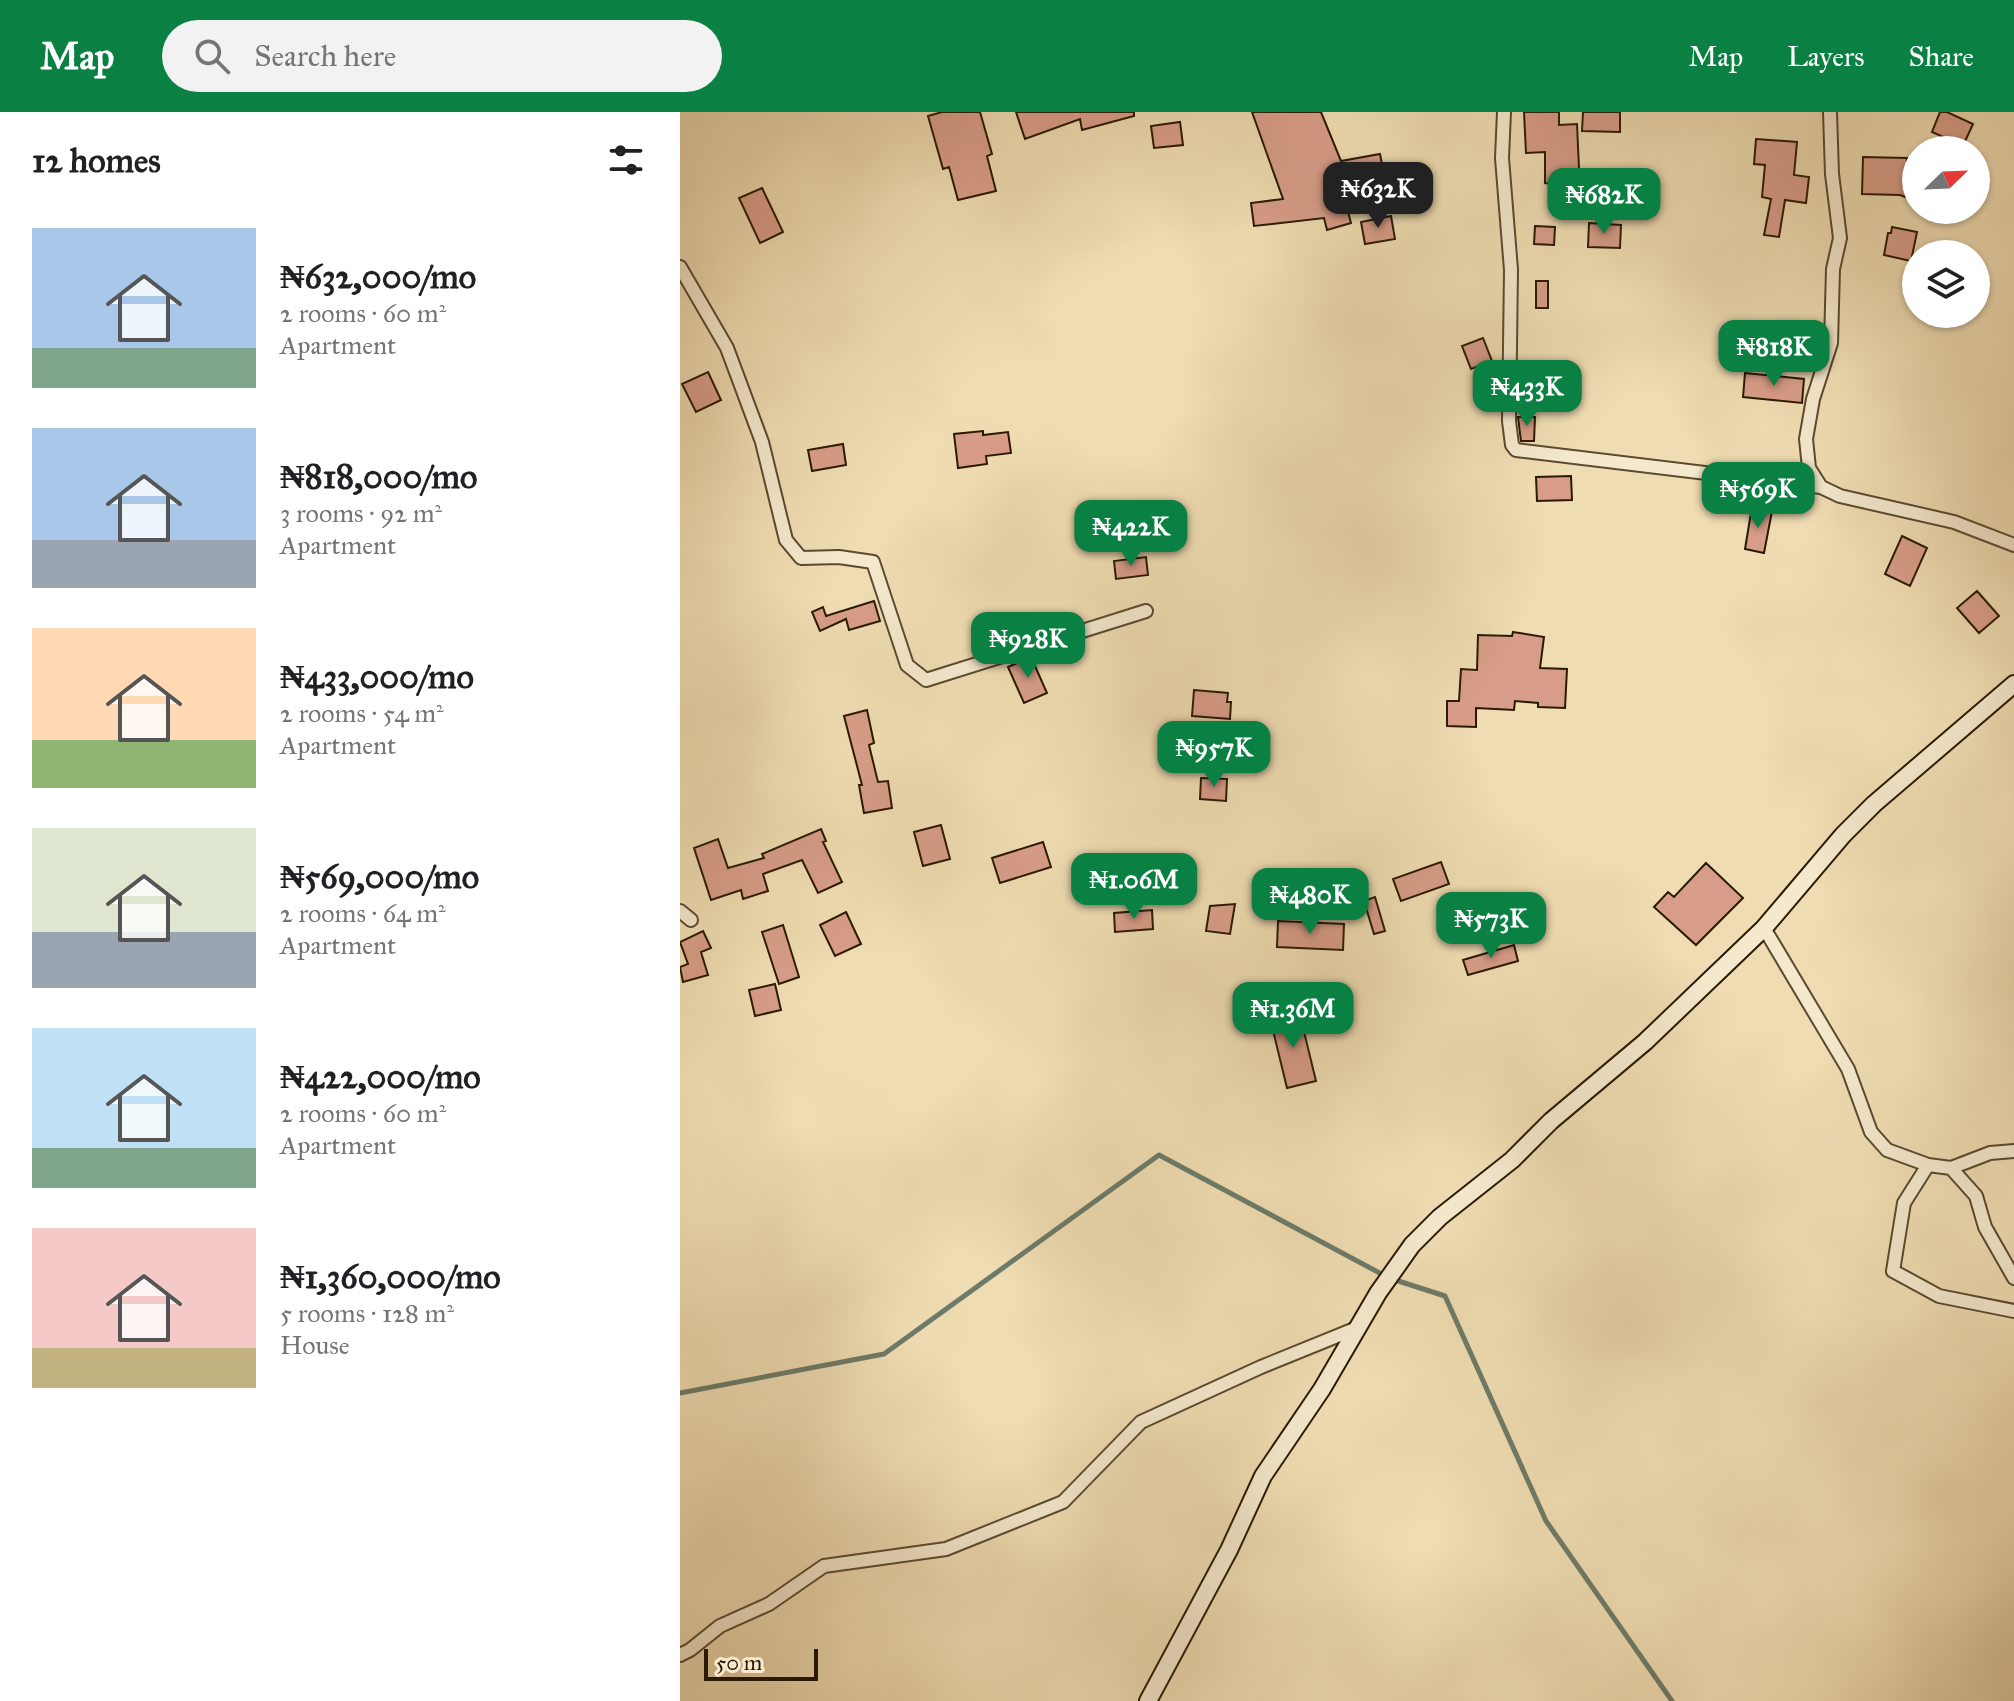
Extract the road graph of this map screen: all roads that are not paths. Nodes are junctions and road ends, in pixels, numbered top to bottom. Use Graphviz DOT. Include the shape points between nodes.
graph roads {
  1 [pos="1504,112"];
  2 [pos="1830,112"];
  3 [pos="680,267"];
  4 [pos="1821,487"];
  5 [pos="2014,545"];
  6 [pos="1146,611"];
  7 [pos="2014,684"];
  8 [pos="680,911"];
  9 [pos="691,920"];
  10 [pos="1764,928"];
  11 [pos="2014,1151"];
  12 [pos="1928,1165"];
  13 [pos="1951,1168"];
  14 [pos="2014,1278"];
  15 [pos="2014,1311"];
  16 [pos="1357,1328"];
  17 [pos="680,1655"];
  18 [pos="1148,1701"];
  1 -- 4 [label="street" via="1502,158 1511,270 1509,421 1516,450"];
  2 -- 4 [label="street" via="1840,238 1833,269 1831,343 1806,439 1809,468"];
  3 -- 6 [label="street" via="727,348 762,442 786,540 801,558 873,562 907,665 926,680"];
  4 -- 5 [label="street" via="1954,522"];
  7 -- 10 [label="street" via="1874,804"];
  8 -- 9 [label="street"];
  10 -- 12 [label="street" via="1848,1069 1871,1132 1887,1150"];
  10 -- 16 [label="street" via="1645,1042 1440,1217 1412,1245"];
  11 -- 13 [label="street" via="1990,1153"];
  12 -- 13 [label="street"];
  12 -- 15 [label="street" via="1904,1203 1893,1271 1939,1296"];
  13 -- 14 [label="street" via="1976,1196 1985,1227"];
  16 -- 17 [label="street" via="1141,1422 1063,1502 946,1549 824,1566"];
  16 -- 18 [label="street" via="1263,1476"];
}
